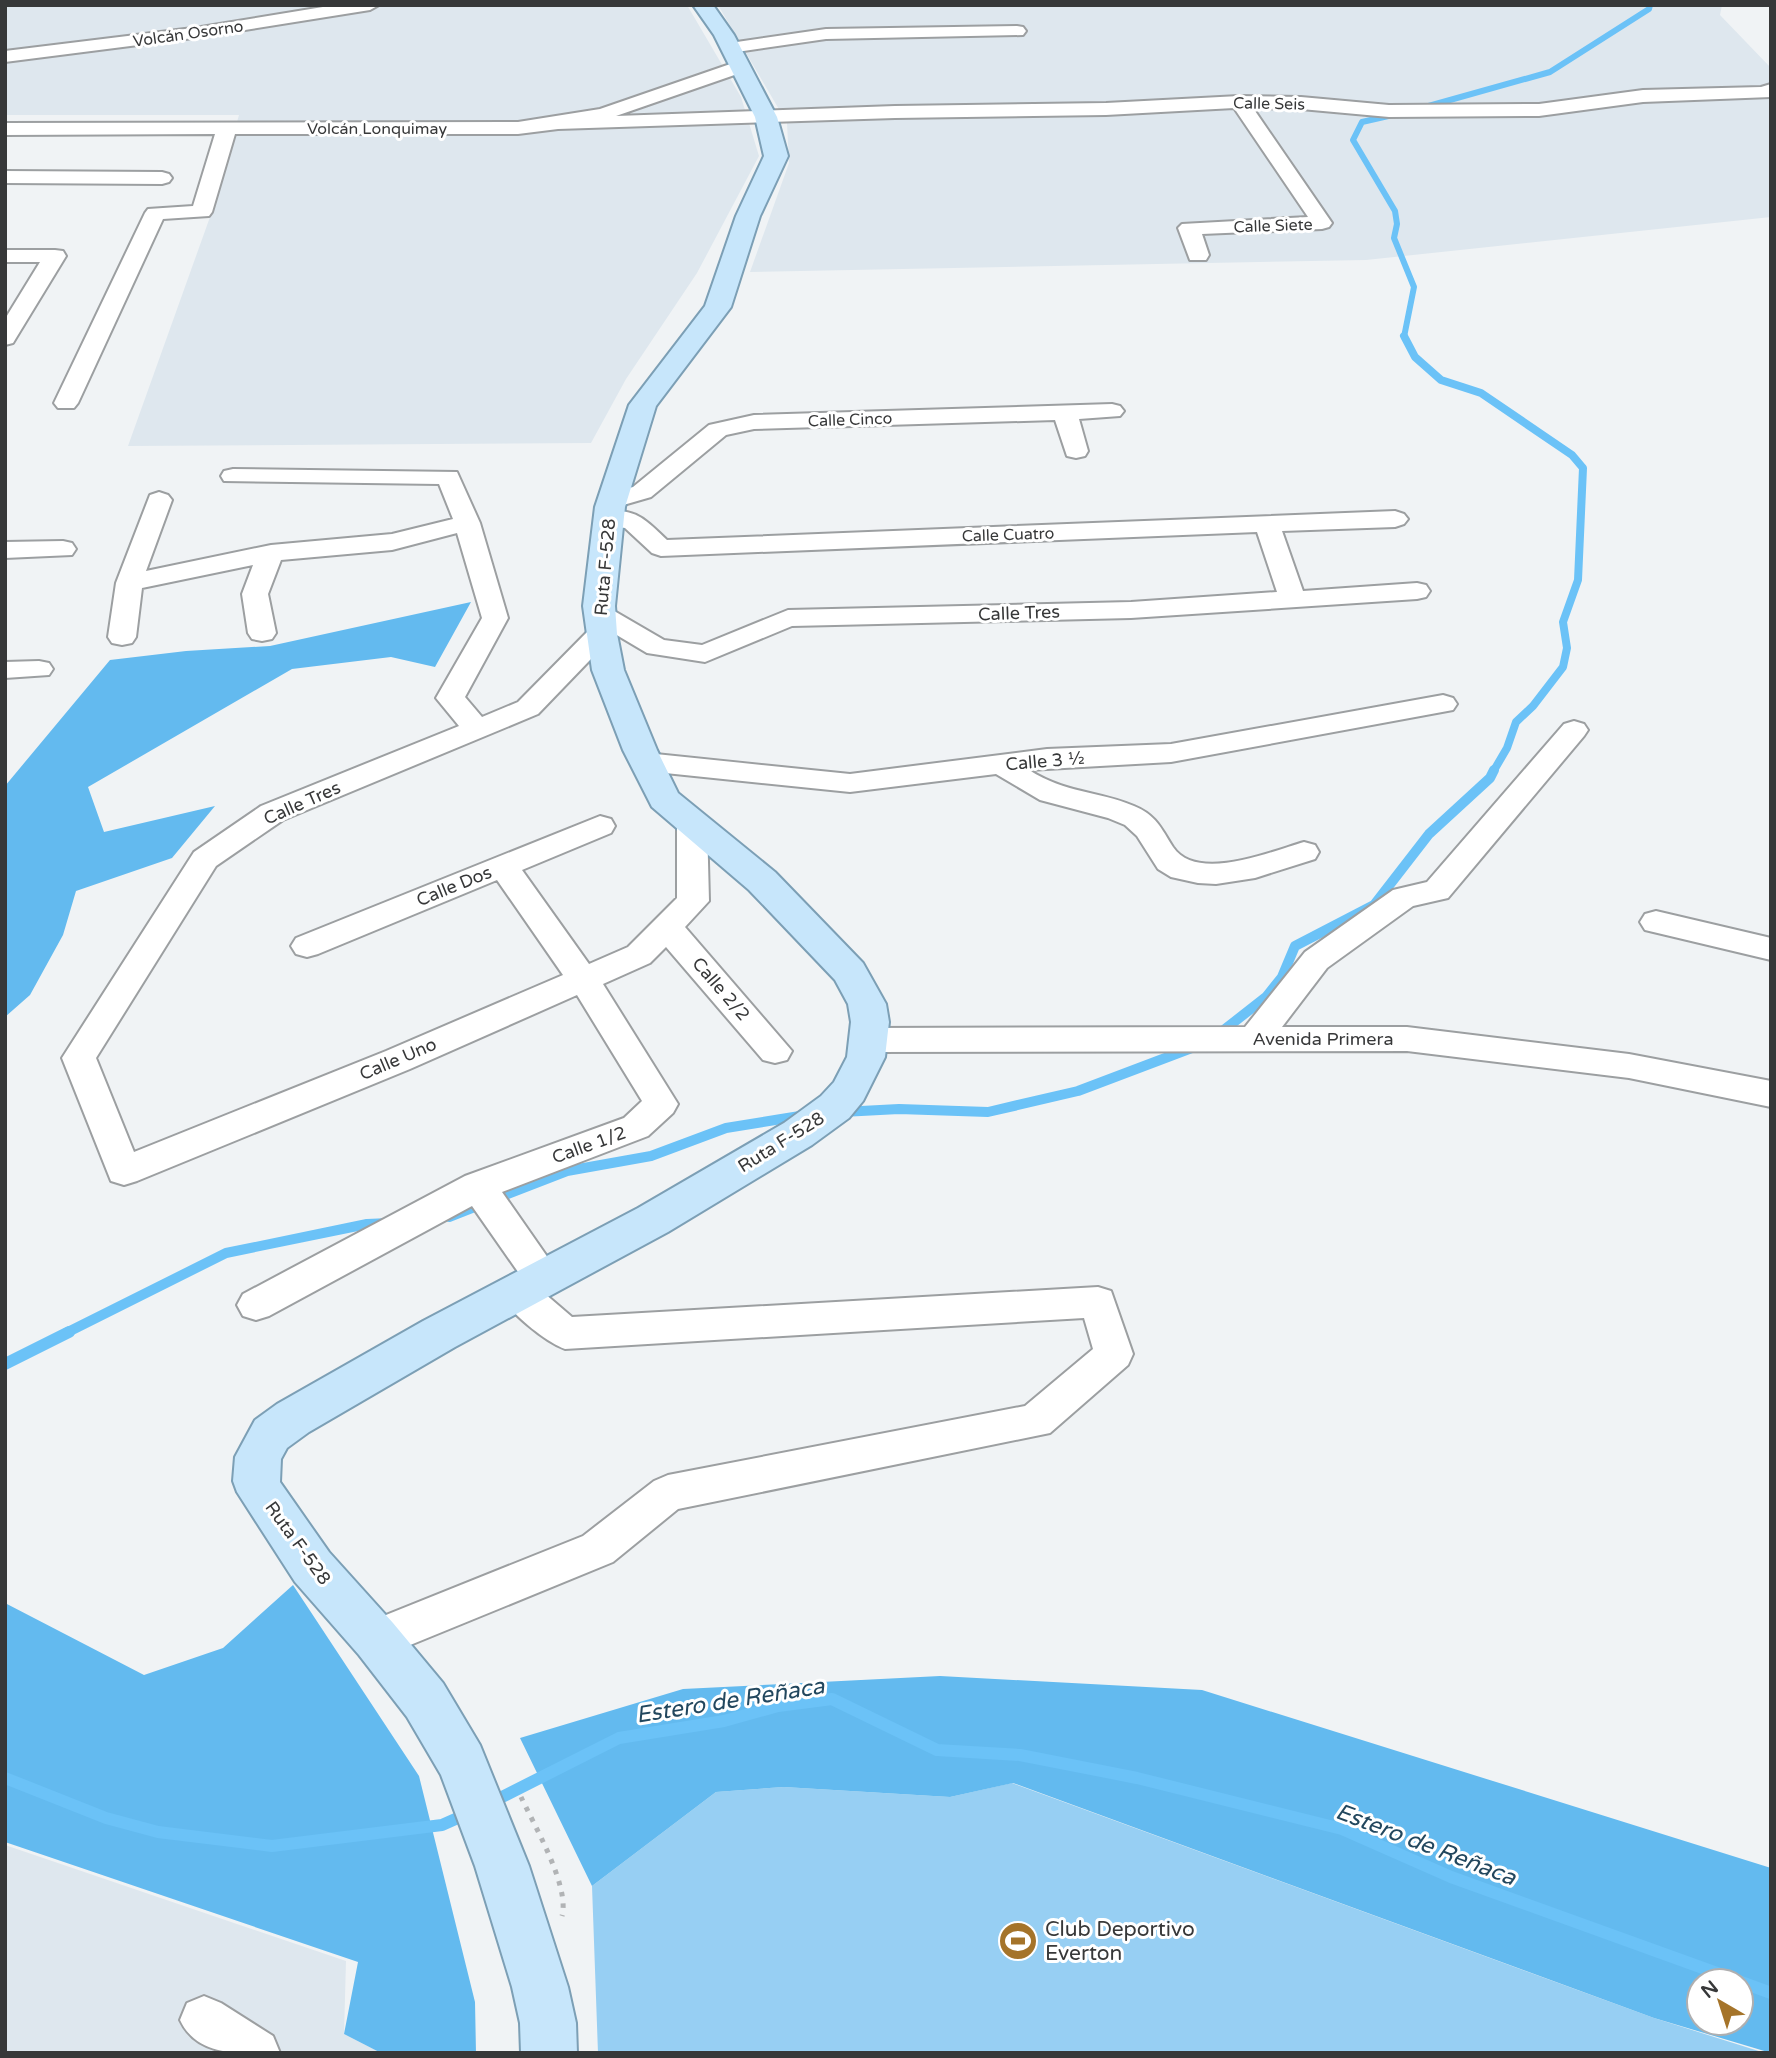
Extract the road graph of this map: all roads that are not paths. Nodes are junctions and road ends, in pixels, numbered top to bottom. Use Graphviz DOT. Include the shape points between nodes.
graph roads {
  1 [pos="370,5"];
  2 [pos="703,5"];
  3 [pos="1017,31"];
  4 [pos="5,57"];
  5 [pos="734,57"];
  6 [pos="1771,90"];
  7 [pos="1239,102"];
  8 [pos="766,117"];
  9 [pos="562,124"];
  10 [pos="227,128"];
  11 [pos="5,129"];
  12 [pos="5,177"];
  13 [pos="162,178"];
  14 [pos="1198,255"];
  15 [pos="5,256"];
  16 [pos="5,338"];
  17 [pos="66,403"];
  18 [pos="1112,411"];
  19 [pos="233,477"];
  20 [pos="159,500"];
  21 [pos="618,513"];
  22 [pos="1395,519"];
  23 [pos="467,523"];
  24 [pos="1267,524"];
  25 [pos="63,549"];
  26 [pos="5,550"];
  27 [pos="271,553"];
  28 [pos="129,583"];
  29 [pos="1418,590"];
  30 [pos="1293,599"];
  31 [pos="610,627"];
  32 [pos="262,633"];
  33 [pos="121,637"];
  34 [pos="39,669"];
  35 [pos="5,670"];
  36 [pos="1443,704"];
  37 [pos="477,729"];
  38 [pos="1574,730"];
  39 [pos="646,762"];
  40 [pos="1002,764"];
  41 [pos="692,823"];
  42 [pos="600,826"];
  43 [pos="1304,852"];
  44 [pos="503,866"];
  45 [pos="1656,922"];
  46 [pos="667,927"];
  47 [pos="307,946"];
  48 [pos="1771,949"];
  49 [pos="583,979"];
  50 [pos="1254,1039"];
  51 [pos="870,1040"];
  52 [pos="775,1051"];
  53 [pos="79,1058"];
  54 [pos="1771,1094"];
  55 [pos="478,1186"];
  56 [pos="530,1285"];
  57 [pos="256,1305"];
  58 [pos="376,1639"];
  59 [pos="204,2020"];
  60 [pos="256,2053"];
  61 [pos="549,2053"];
  1 -- 4 [label="street, Volcán Osorno" via="202,25"];
  2 -- 5 [label="main road, Ruta F-528"];
  3 -- 5 [label="street, Volcán Lonquimay" via="826,34"];
  5 -- 8 [label="main road, Ruta F-528"];
  5 -- 9 [label="street, Volcán Lonquimay" via="635,107"];
  6 -- 7 [label="street, Calle Seis" via="1643,96 1539,110 1388,111"];
  7 -- 8 [label="street, Calle Seis"];
  7 -- 14 [label="street, Calle Siete" via="1322,223 1189,228"];
  8 -- 9 [label="street, Calle Seis"];
  8 -- 21 [label="main road, Ruta F-528" via="776,156 748,216 718,307 643,405"];
  9 -- 10 [label="street, Volcán Lonquimay"];
  10 -- 11 [label="street, Volcán Lonquimay"];
  10 -- 17 [label="street" via="202,212 155,213"];
  12 -- 13 [label="street"];
  15 -- 16 [label="street" via="55,256"];
  18 -- 21 [label="street, Calle Cinco" via="1068,423 754,422 718,430"];
  19 -- 23 [label="street" via="448,477"];
  20 -- 28 [label="street"];
  21 -- 24 [label="street, Calle Cuatro" via="661,548"];
  21 -- 31 [label="main road, Ruta F-528"];
  22 -- 24 [label="street, Calle Cuatro"];
  23 -- 27 [label="street" via="392,542"];
  23 -- 37 [label="street" via="495,618 450,698"];
  24 -- 30 [label="street"];
  25 -- 26 [label="street"];
  27 -- 28 [label="street"];
  27 -- 32 [label="street" via="255,594"];
  28 -- 33 [label="street"];
  29 -- 30 [label="street, Calle Tres"];
  30 -- 31 [label="street, Calle Tres" via="1131,610 789,618 705,654 657,647"];
  31 -- 37 [label="street, Calle Tres" via="528,708"];
  31 -- 39 [label="main road, Ruta F-528" via="608,670"];
  34 -- 35 [label="street"];
  36 -- 40 [label="street, Calle 3 ½" via="1171,753"];
  37 -- 53 [label="street, Calle Tres" via="272,813 205,859"];
  38 -- 50 [label="street" via="1437,891 1404,897 1316,960"];
  39 -- 40 [label="street, Calle 3 ½" via="850,783"];
  39 -- 41 [label="main road, Ruta F-528" via="664,799"];
  40 -- 43 [label="street" via="1047,793 1130,815 1150,829 1169,862 1183,870 1244,870"];
  41 -- 46 [label="street, Calle Uno" via="693,901"];
  41 -- 51 [label="main road, Ruta F-528" via="762,881 850,972 867,1004"];
  42 -- 44 [label="street, Calle Dos"];
  44 -- 47 [label="street, Calle Dos"];
  44 -- 49 [label="street, Calle 1/2"];
  45 -- 48 [label="street"];
  46 -- 49 [label="street, Calle Uno" via="639,955"];
  46 -- 52 [label="street, Calle 2/2"];
  49 -- 53 [label="street, Calle Uno" via="124,1171"];
  49 -- 55 [label="street, Calle 1/2" via="661,1104 636,1127"];
  50 -- 51 [label="street, Avenida Primera"];
  50 -- 54 [label="street, Avenida Primera" via="1407,1039 1629,1066"];
  51 -- 56 [label="main road, Ruta F-528" via="849,1091 818,1121 653,1220"];
  55 -- 56 [label="street"];
  55 -- 57 [label="street, Calle 1/2"];
  56 -- 58 [label="main road, Ruta F-528" via="287,1422 271,1434 258,1457 260,1492 312,1567"];
  56 -- 58 [label="street" via="565,1333 1098,1302 1114,1354 1036,1420 668,1493 598,1549"];
  58 -- 61 [label="main road, Ruta F-528" via="425,1700 462,1762 502,1866 540,1987"];
  59 -- 60 [label="street"];
}
